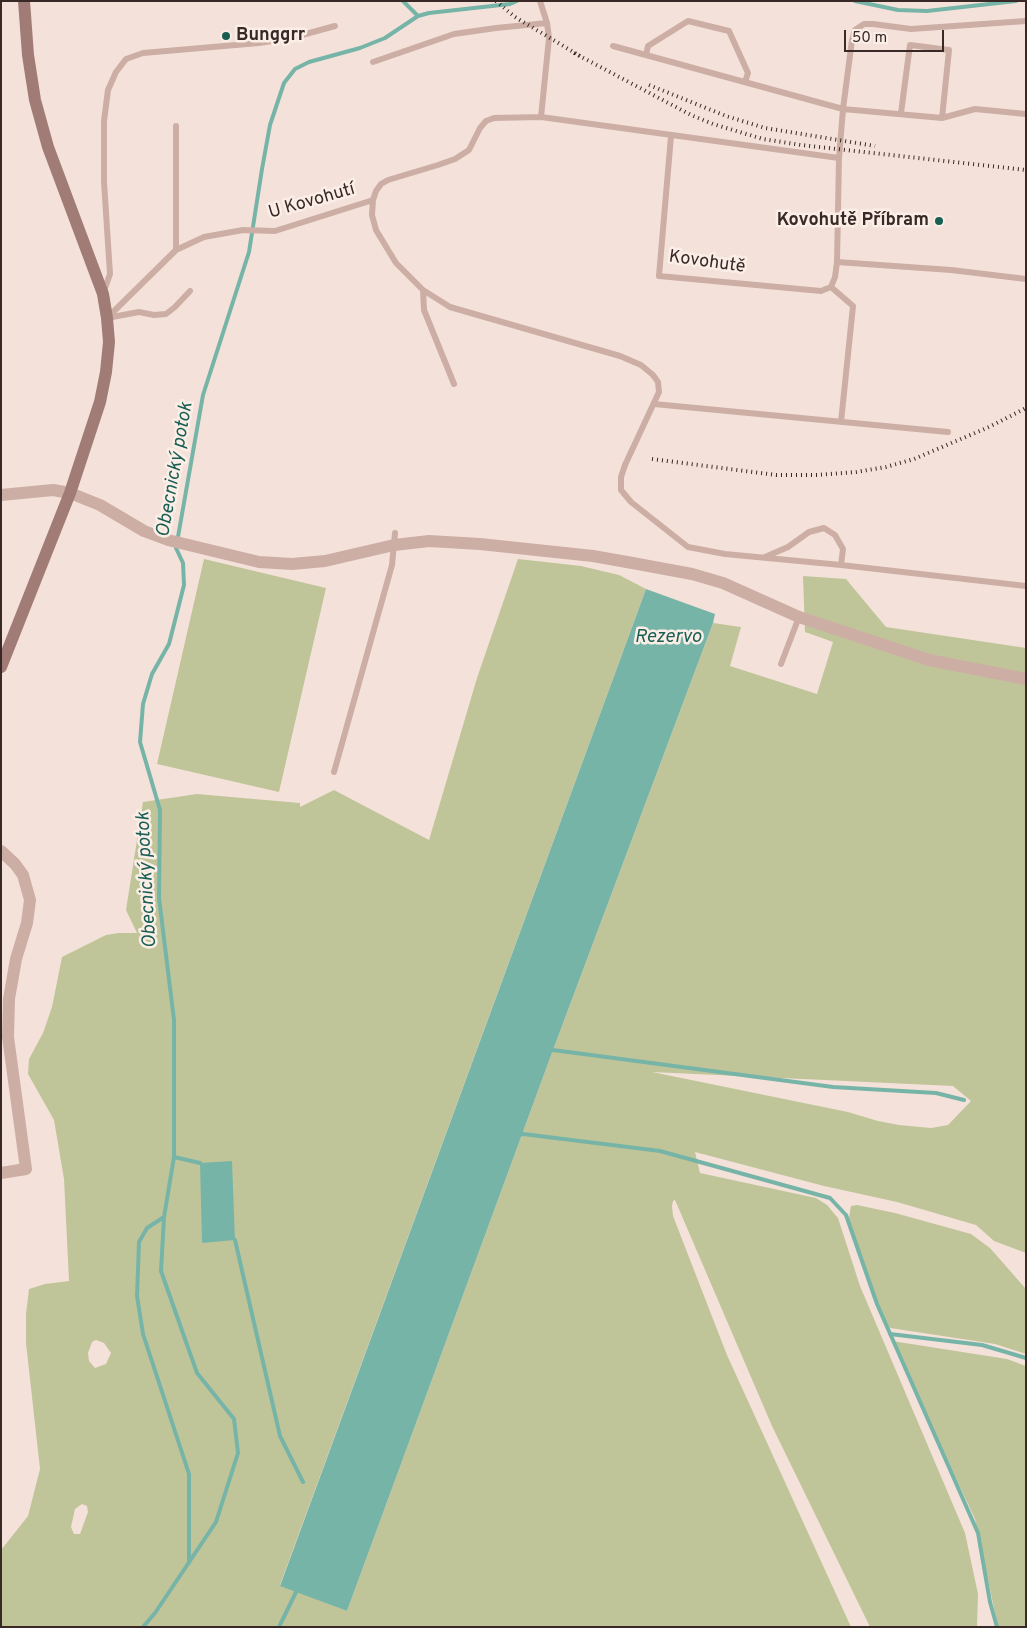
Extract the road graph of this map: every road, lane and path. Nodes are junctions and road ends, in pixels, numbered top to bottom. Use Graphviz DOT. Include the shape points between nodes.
graph roads {
  1 [pos="24,1"];
  2 [pos="541,3"];
  3 [pos="1026,21"];
  4 [pos="547,23"];
  5 [pos="335,26"];
  6 [pos="613,46"];
  7 [pos="646,55"];
  8 [pos="373,62"];
  9 [pos="745,82"];
  10 [pos="843,109"];
  11 [pos="901,113"];
  12 [pos="1026,114"];
  13 [pos="541,117"];
  14 [pos="942,118"];
  15 [pos="176,126"];
  16 [pos="671,136"];
  17 [pos="839,158"];
  18 [pos="372,200"];
  19 [pos="176,250"];
  20 [pos="836,262"];
  21 [pos="1026,279"];
  22 [pos="830,287"];
  23 [pos="423,290"];
  24 [pos="190,291"];
  25 [pos="103,294"];
  26 [pos="107,318"];
  27 [pos="454,384"];
  28 [pos="654,404"];
  29 [pos="841,422"];
  30 [pos="948,432"];
  31 [pos="70,493"];
  32 [pos="1,495"];
  33 [pos="395,539"];
  34 [pos="764,557"];
  35 [pos="841,565"];
  36 [pos="1026,586"];
  37 [pos="799,617"];
  38 [pos="781,664"];
  39 [pos="1,667"];
  40 [pos="1026,680"];
  41 [pos="334,772"];
  42 [pos="1,851"];
  43 [pos="1,1173"];
  1 -- 25 [label="street" via="35,100 48,147"];
  2 -- 4 [label="lane"];
  3 -- 10 [label="lane" via="911,29 864,24 855,30 852,40"];
  4 -- 8 [label="lane" via="454,34"];
  4 -- 13 [label="lane" via="549,38"];
  5 -- 25 [label="lane" via="291,38 143,53 126,59 108,90 104,121 110,274"];
  6 -- 7 [label="lane"];
  7 -- 9 [label="lane"];
  7 -- 9 [label="lane" via="648,46 688,22 729,31 748,72"];
  9 -- 10 [label="lane"];
  10 -- 11 [label="lane"];
  10 -- 17 [label="lane"];
  11 -- 14 [label="lane"];
  11 -- 14 [label="lane" via="910,45 949,50"];
  12 -- 14 [label="lane" via="975,109"];
  13 -- 16 [label="lane"];
  13 -- 18 [label="lane" via="486,121 469,150 455,159 388,180 381,184"];
  15 -- 19 [label="lane"];
  16 -- 17 [label="lane"];
  16 -- 22 [label="lane, Kovohutě" via="659,276 821,291"];
  17 -- 20 [label="lane"];
  18 -- 19 [label="lane, U Kovohutí" via="275,231 243,230 204,237"];
  18 -- 23 [label="lane, U Kovohutí" via="376,230 396,263"];
  19 -- 26 [label="lane, U Kovohutí"];
  20 -- 21 [label="lane"];
  20 -- 22 [label="lane" via="835,277"];
  22 -- 29 [label="lane" via="853,306"];
  23 -- 27 [label="lane" via="424,310"];
  23 -- 28 [label="lane, U Kovohutí" via="450,307 620,356 641,365 658,382 659,392"];
  24 -- 26 [label="lane" via="166,314 139,312"];
  25 -- 26 [label="street"];
  26 -- 31 [label="street" via="109,342 100,402"];
  28 -- 29 [label="lane"];
  28 -- 34 [label="lane" via="625,465 621,477 622,490 631,502 688,547"];
  29 -- 30 [label="lane"];
  31 -- 32 [label="street" via="53,490"];
  31 -- 33 [label="street" via="168,540 260,562 325,561"];
  31 -- 39 [label="street"];
  33 -- 37 [label="street" via="480,544 602,558 692,574 723,583"];
  33 -- 41 [label="lane" via="392,565"];
  34 -- 35 [label="lane"];
  34 -- 35 [label="lane" via="824,528 835,535 843,549"];
  35 -- 36 [label="lane"];
  37 -- 38 [label="lane"];
  37 -- 40 [label="street" via="929,660"];
  42 -- 43 [label="street" via="15,864 30,900 27,924 16,959 8,1018 26,1170"];
}
